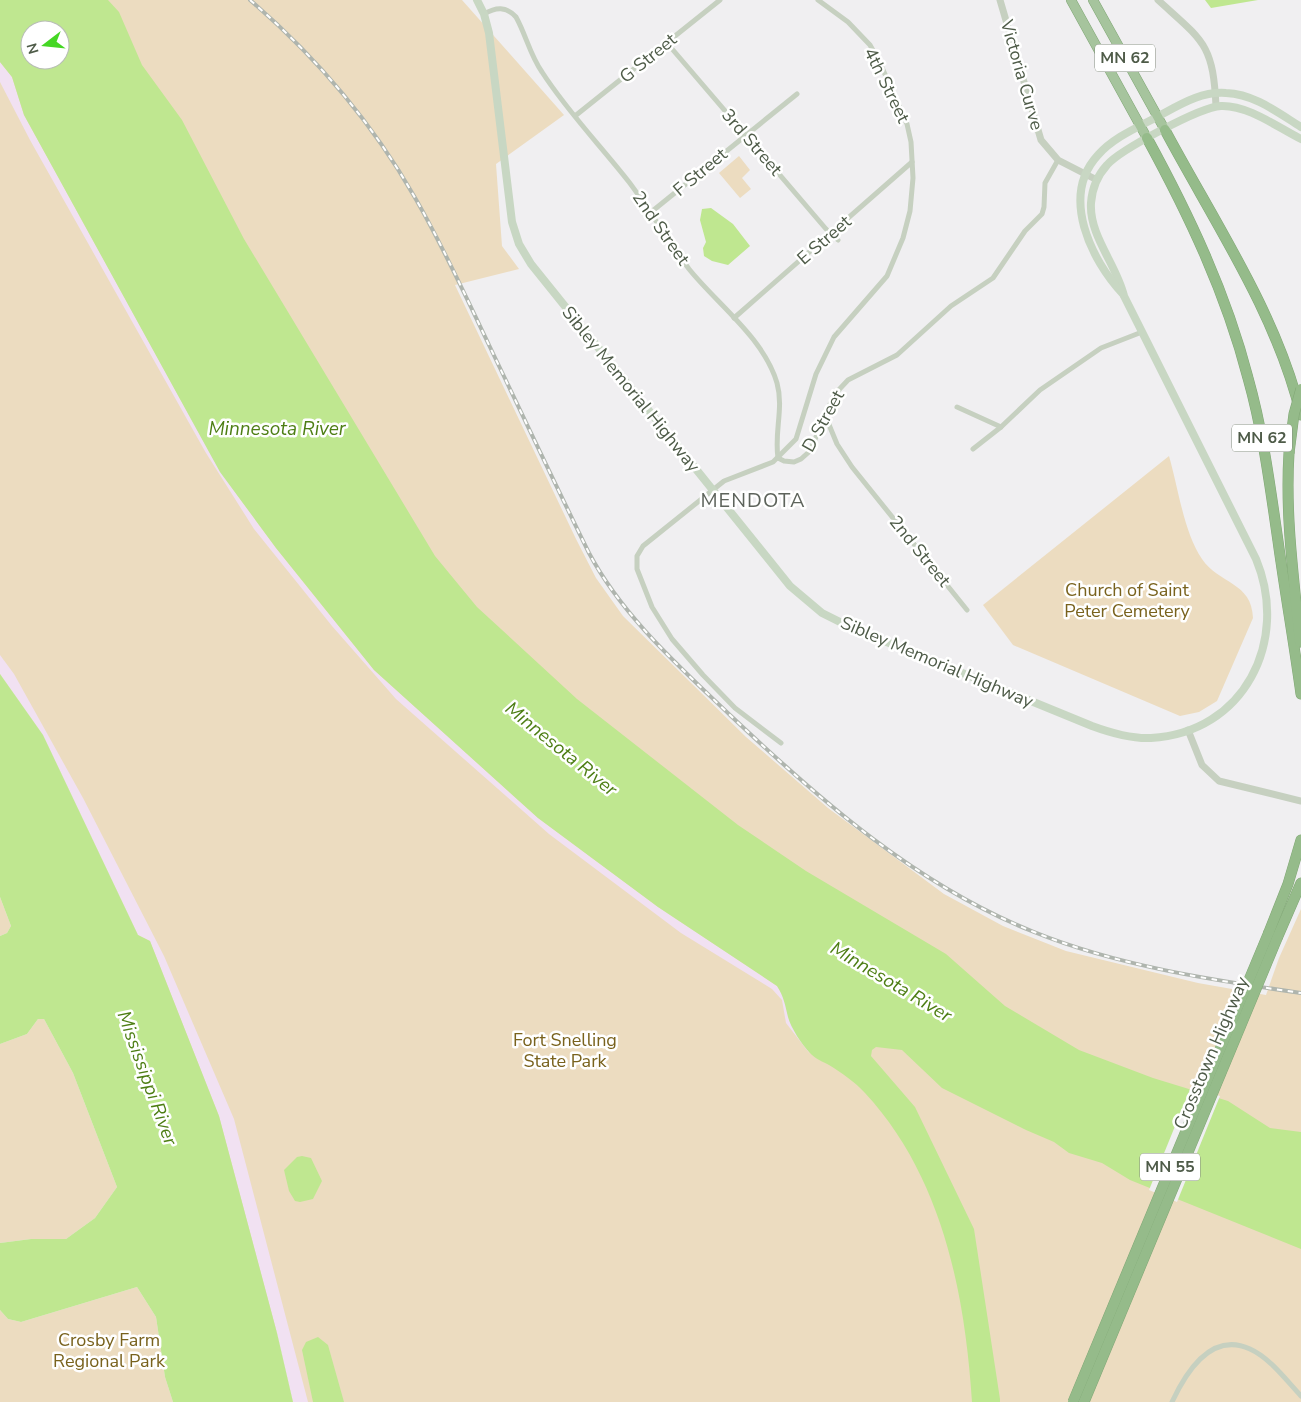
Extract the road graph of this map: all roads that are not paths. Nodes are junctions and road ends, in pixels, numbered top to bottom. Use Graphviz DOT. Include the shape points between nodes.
graph roads {
  1 [pos="477,0"];
  2 [pos="720,0"];
  3 [pos="818,0"];
  4 [pos="1000,0"];
  5 [pos="1071,0"];
  6 [pos="1093,0"];
  7 [pos="1158,0"];
  8 [pos="484,14"];
  9 [pos="667,43"];
  10 [pos="1215,93"];
  11 [pos="797,94"];
  12 [pos="1216,106"];
  13 [pos="575,116"];
  14 [pos="1157,117"];
  15 [pos="1140,126"];
  16 [pos="1301,127"];
  17 [pos="1165,130"];
  18 [pos="746,134"];
  19 [pos="1147,138"];
  20 [pos="1301,139"];
  21 [pos="1058,160"];
  22 [pos="912,162"];
  23 [pos="1086,175"];
  24 [pos="1096,180"];
  25 [pos="650,213"];
  26 [pos="831,234"];
  27 [pos="838,240"];
  28 [pos="1124,296"];
  29 [pos="734,318"];
  30 [pos="1142,332"];
  31 [pos="1301,389"];
  32 [pos="958,407"];
  33 [pos="1301,414"];
  34 [pos="825,415"];
  35 [pos="1002,427"];
  36 [pos="973,449"];
  37 [pos="778,458"];
  38 [pos="712,490"];
  39 [pos="967,610"];
  40 [pos="1301,655"];
  41 [pos="1301,694"];
  42 [pos="1188,730"];
  43 [pos="781,743"];
  44 [pos="1301,801"];
  45 [pos="1301,840"];
  46 [pos="1301,883"];
  47 [pos="1273,934"];
  48 [pos="1301,1396"];
  49 [pos="1073,1402"];
  50 [pos="1084,1402"];
  51 [pos="1172,1402"];
  1 -- 8 [label="main road, Sibley Memorial Highway"];
  2 -- 9 [label="street, G Street"];
  3 -- 22 [label="street, 4th Street" via="848,22 870,46 880,63 907,124"];
  4 -- 21 [label="street, Victoria Curve" via="1038,132 1046,148"];
  5 -- 15 [label="highway, MN 62"];
  6 -- 14 [label="highway, MN 62"];
  7 -- 10 [label="street" via="1204,45 1212,62"];
  8 -- 13 [label="street, 2nd Street" via="493,9 512,13 540,70"];
  8 -- 38 [label="main road, Sibley Memorial Highway" via="511,214 519,244 531,264"];
  9 -- 13 [label="street, G Street"];
  9 -- 18 [label="street, 3rd Street"];
  10 -- 12 [label="street"];
  10 -- 14 [label="main road" via="1192,99"];
  10 -- 16 [label="main road" via="1253,99"];
  11 -- 18 [label="street, F Street"];
  12 -- 17 [label="main road" via="1201,110"];
  12 -- 20 [label="main road" via="1248,112"];
  13 -- 25 [label="street, 2nd Street"];
  14 -- 15 [label="main road"];
  14 -- 17 [label="highway, MN 62"];
  15 -- 19 [label="highway, MN 62"];
  15 -- 23 [label="main road" via="1106,147"];
  17 -- 19 [label="main road"];
  17 -- 33 [label="highway, MN 62" via="1262,310 1283,357"];
  18 -- 25 [label="street, F Street"];
  18 -- 26 [label="street, 3rd Street"];
  19 -- 24 [label="main road" via="1112,160"];
  19 -- 41 [label="highway, MN 62" via="1208,260 1248,377 1265,453"];
  21 -- 23 [label="street, Victoria Curve"];
  21 -- 34 [label="street, D Street" via="1045,183 1042,214 1025,231 993,278 951,306 897,354 848,380 834,395"];
  22 -- 26 [label="street, E Street"];
  22 -- 37 [label="street, 4th Street" via="910,211 887,276 834,337 816,374 796,439"];
  23 -- 24 [label="street, Victoria Curve"];
  23 -- 28 [label="main road" via="1080,198 1083,224 1112,283"];
  24 -- 28 [label="main road" via="1092,217 1120,279"];
  25 -- 29 [label="street, 2nd Street" via="690,270"];
  26 -- 27 [label="street, 3rd Street"];
  26 -- 29 [label="street, E Street"];
  28 -- 30 [label="main road, Sibley Memorial Highway"];
  29 -- 37 [label="street, 2nd Street" via="765,358 776,382 780,407 776,430"];
  30 -- 35 [label="street" via="1101,348 1040,390"];
  30 -- 42 [label="main road, Sibley Memorial Highway" via="1256,560 1268,600 1265,644 1248,683 1221,712"];
  31 -- 40 [label="highway, bridge" via="1294,414 1287,478"];
  32 -- 35 [label="street"];
  34 -- 37 [label="street, D Street" via="806,455 794,462"];
  34 -- 39 [label="street, 2nd Street" via="837,444 852,467"];
  35 -- 36 [label="street"];
  37 -- 38 [label="street, D Street" via="724,481"];
  38 -- 42 [label="main road, Sibley Memorial Highway" via="790,586 809,604 837,622 1107,732 1150,738"];
  38 -- 43 [label="street, D Street" via="643,546 637,556 637,569 652,608 672,639 735,708"];
  42 -- 44 [label="street" via="1202,766 1219,781"];
  45 -- 47 [label="highway, Crosstown Highway / MN 55"];
  46 -- 47 [label="highway, Crosstown Highway / MN 55"];
  47 -- 49 [label="highway, MN 55, bridge"];
  47 -- 50 [label="highway, Crosstown Highway / MN 55, bridge"];
  48 -- 51 [label="street" via="1265,1359 1250,1349 1231,1344 1218,1345 1205,1355 1191,1370"];
}
